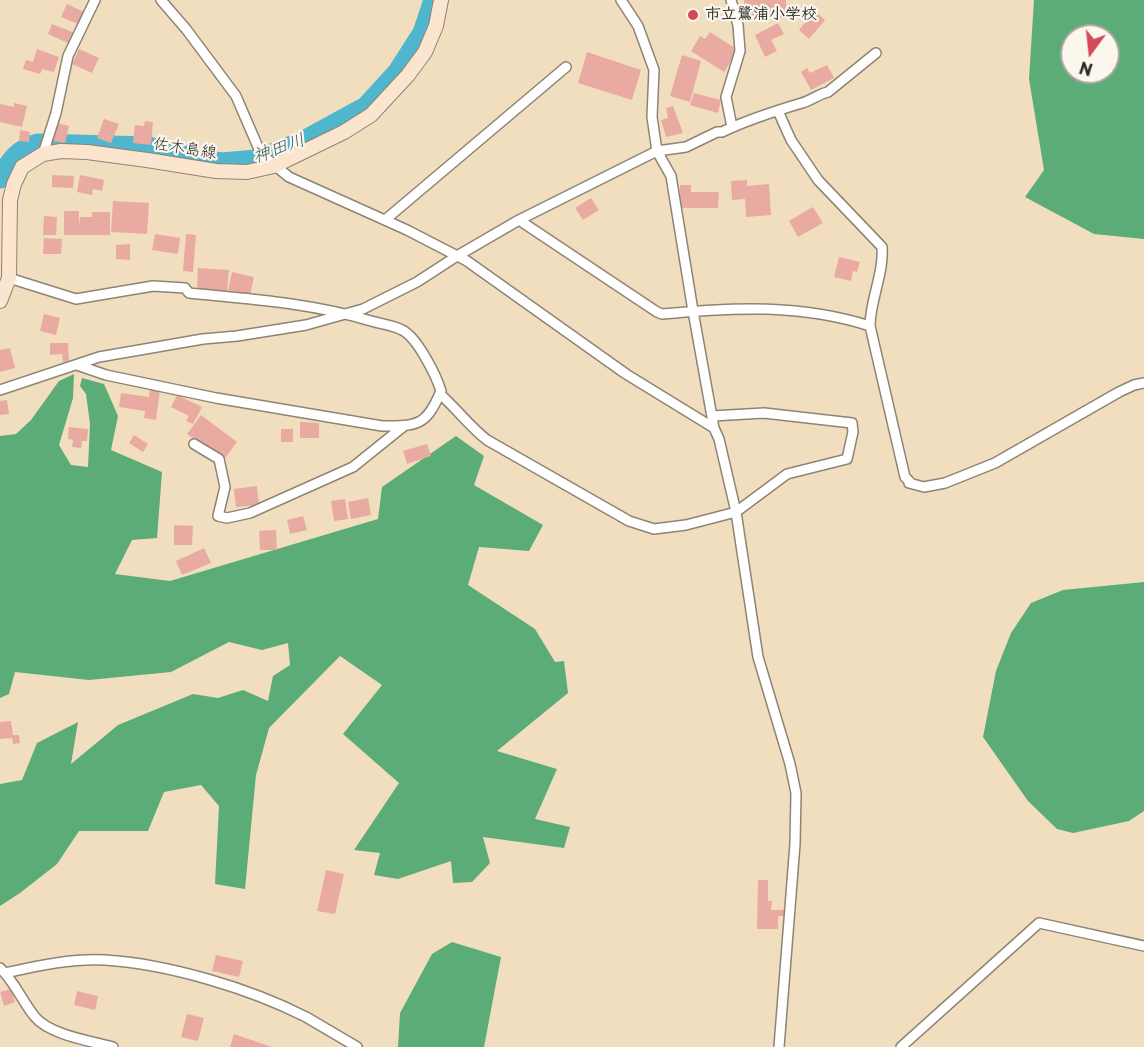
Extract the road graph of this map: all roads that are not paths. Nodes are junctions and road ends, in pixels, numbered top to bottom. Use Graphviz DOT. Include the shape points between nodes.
graph roads {
  1 [pos="95,0"];
  2 [pos="161,0"];
  3 [pos="441,0"];
  4 [pos="731,0"];
  5 [pos="624,1"];
  6 [pos="876,53"];
  7 [pos="566,67"];
  8 [pos="778,111"];
  9 [pos="732,127"];
  10 [pos="657,151"];
  11 [pos="43,154"];
  12 [pos="274,166"];
  13 [pos="4,217"];
  14 [pos="385,220"];
  15 [pos="519,220"];
  16 [pos="457,256"];
  17 [pos="9,278"];
  18 [pos="0,300"];
  19 [pos="693,311"];
  20 [pos="348,314"];
  21 [pos="870,326"];
  22 [pos="77,365"];
  23 [pos="1144,383"];
  24 [pos="0,390"];
  25 [pos="440,394"];
  26 [pos="712,417"];
  27 [pos="404,426"];
  28 [pos="714,428"];
  29 [pos="194,444"];
  30 [pos="736,512"];
  31 [pos="1144,946"];
  32 [pos="3,970"];
  33 [pos="113,1047"];
  34 [pos="357,1047"];
  35 [pos="779,1047"];
  36 [pos="901,1047"];
  1 -- 11 [label="street" via="68,57"];
  2 -- 12 [label="street" via="236,96 261,154"];
  3 -- 12 [label="main road, 佐木島線" via="425,52 370,115"];
  4 -- 9 [label="street" via="740,51 726,97"];
  5 -- 10 [label="street" via="654,70 652,117"];
  6 -- 8 [label="street" via="828,92"];
  7 -- 14 [label="street"];
  8 -- 9 [label="street"];
  8 -- 21 [label="street" via="791,140 818,180 882,247"];
  9 -- 10 [label="street" via="686,147"];
  10 -- 15 [label="street"];
  10 -- 19 [label="street" via="671,176"];
  11 -- 12 [label="main road, 佐木島線" via="87,152 216,171 247,172"];
  11 -- 13 [label="main road" via="22,167"];
  12 -- 14 [label="street"];
  13 -- 17 [label="main road"];
  14 -- 16 [label="street"];
  15 -- 16 [label="street"];
  15 -- 19 [label="street" via="657,312"];
  16 -- 20 [label="street" via="417,282"];
  16 -- 28 [label="street" via="616,368"];
  17 -- 18 [label="main road"];
  17 -- 20 [label="street" via="76,299 153,286"];
  19 -- 21 [label="street" via="742,307 810,312"];
  19 -- 26 [label="street"];
  20 -- 22 [label="street" via="306,325 99,357"];
  20 -- 25 [label="street" via="404,330 438,381"];
  21 -- 23 [label="street" via="904,477 909,483 924,487 995,463 1119,392"];
  22 -- 24 [label="street"];
  22 -- 27 [label="street" via="106,375 216,398 382,426"];
  25 -- 27 [label="street" via="434,409 420,423"];
  25 -- 30 [label="street" via="471,428 488,440 629,521 654,530"];
  26 -- 28 [label="street"];
  26 -- 30 [label="street" via="764,413 852,423 847,459 787,474"];
  27 -- 29 [label="street" via="353,467 250,513 227,518 218,516 225,487 219,459"];
  28 -- 30 [label="street"];
  30 -- 35 [label="street" via="758,657 796,793"];
  31 -- 36 [label="street" via="1040,922"];
  32 -- 33 [label="street" via="45,1026"];
  32 -- 34 [label="street" via="103,960 186,974 259,997"];
}
